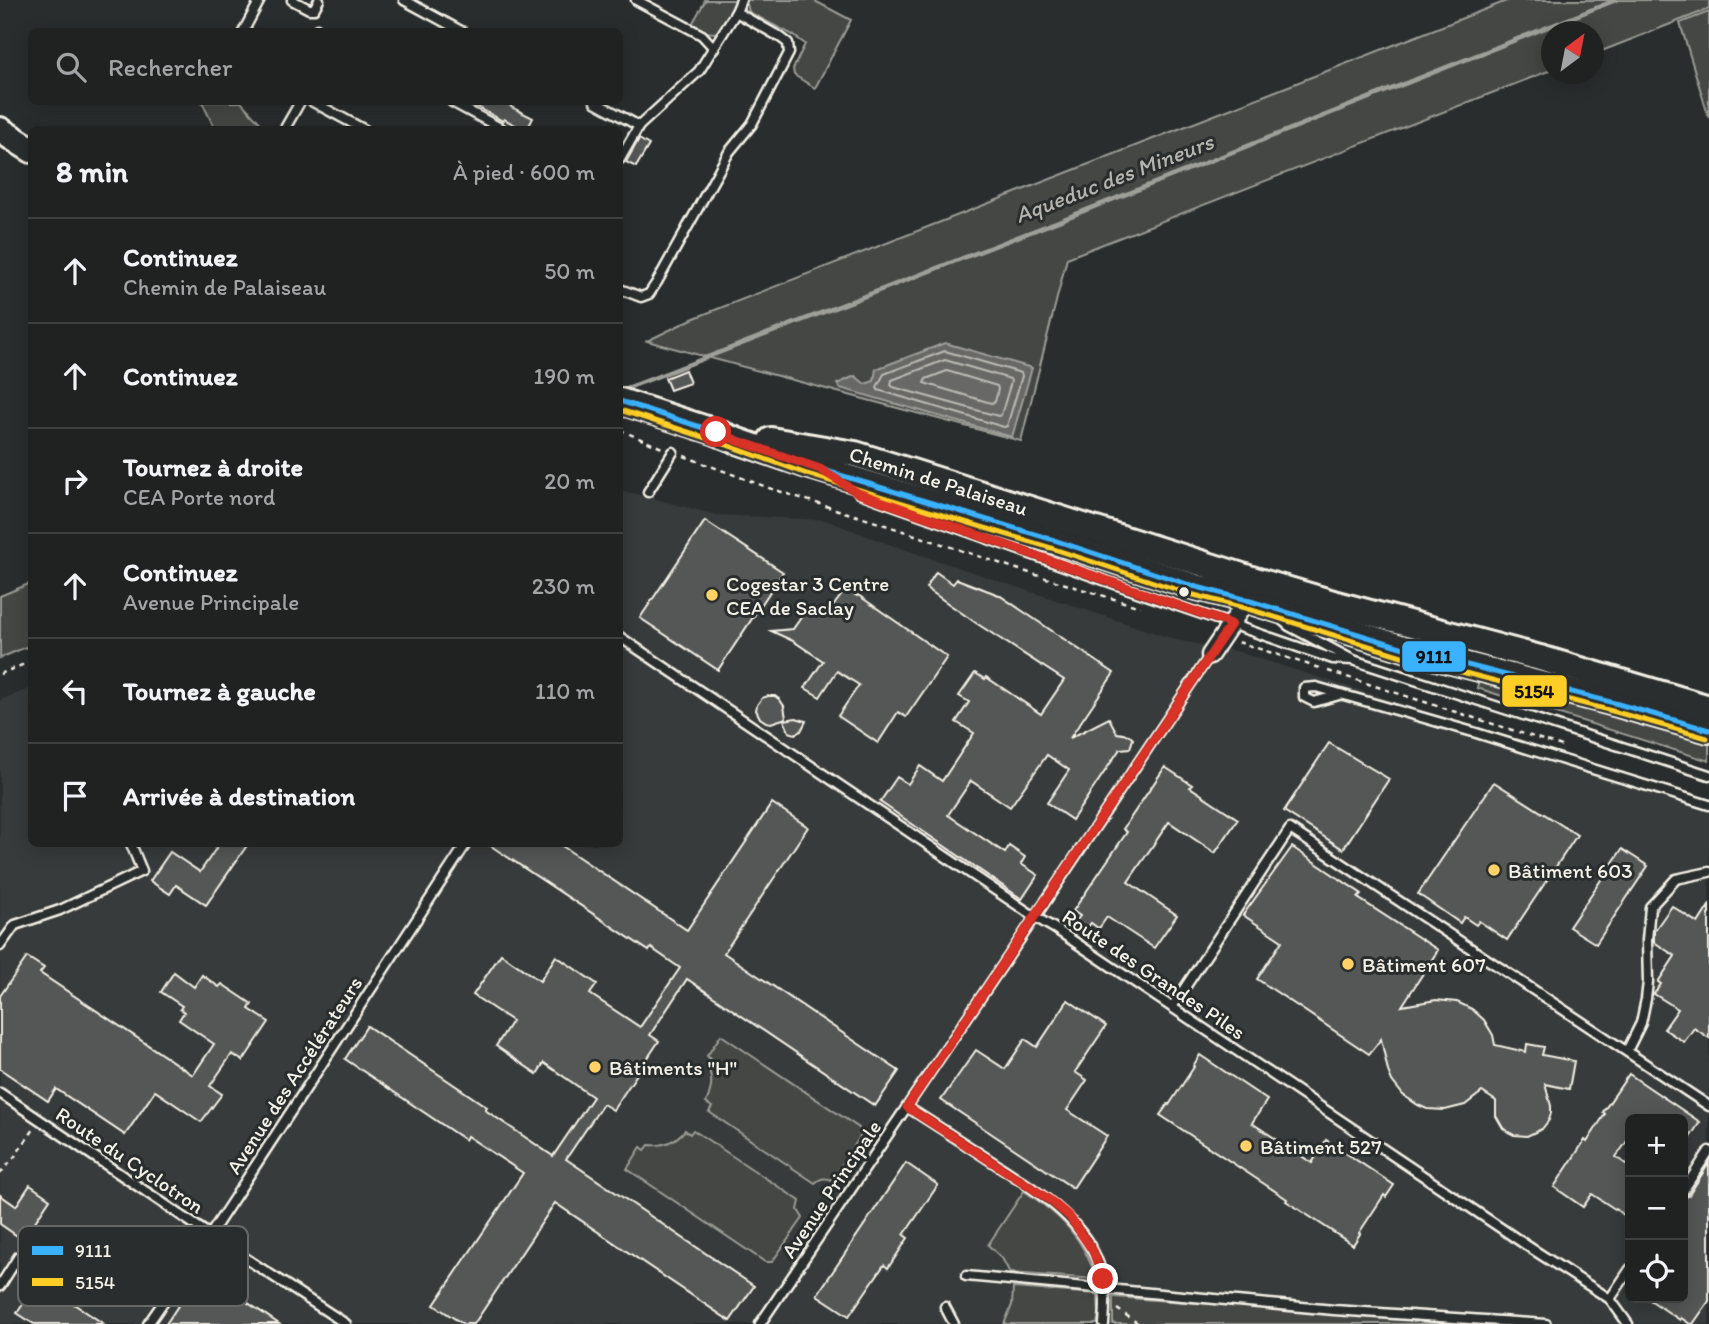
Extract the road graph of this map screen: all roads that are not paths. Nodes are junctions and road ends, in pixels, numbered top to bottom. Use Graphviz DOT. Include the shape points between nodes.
graph roads {
  1 [pos="260,0"];
  2 [pos="292,0"];
  3 [pos="319,0"];
  4 [pos="404,0"];
  5 [pos="636,0"];
  6 [pos="741,0"];
  7 [pos="736,12"];
  8 [pos="245,28"];
  9 [pos="456,28"];
  10 [pos="714,48"];
  11 [pos="298,105"];
  12 [pos="319,105"];
  13 [pos="458,105"];
  14 [pos="600,105"];
  15 [pos="286,126"];
  16 [pos="358,126"];
  17 [pos="497,126"];
  18 [pos="639,126"];
  19 [pos="0,130"];
  20 [pos="28,148"];
  21 [pos="623,154"];
  22 [pos="623,290"];
  23 [pos="623,402"];
  24 [pos="716,432"];
  25 [pos="673,452"];
  26 [pos="820,469"];
  27 [pos="648,492"];
  28 [pos="1261,595"];
  29 [pos="1227,630"];
  30 [pos="623,638"];
  31 [pos="1210,655"];
  32 [pos="1353,660"];
  33 [pos="1339,695"];
  34 [pos="1709,708"];
  35 [pos="1709,730"];
  36 [pos="1709,775"];
  37 [pos="1709,805"];
  38 [pos="132,847"];
  39 [pos="465,847"];
  40 [pos="1709,872"];
  41 [pos="1035,917"];
  42 [pos="0,946"];
  43 [pos="1172,1007"];
  44 [pos="1627,1051"];
  45 [pos="0,1093"];
  46 [pos="1709,1106"];
  47 [pos="907,1107"];
  48 [pos="1709,1151"];
  49 [pos="1688,1183"];
  50 [pos="197,1226"];
  51 [pos="216,1226"];
  52 [pos="18,1258"];
  53 [pos="248,1260"];
  54 [pos="965,1276"];
  55 [pos="1625,1276"];
  56 [pos="0,1286"];
  57 [pos="1105,1288"];
  58 [pos="1610,1299"];
  59 [pos="161,1306"];
  60 [pos="945,1307"];
  61 [pos="763,1323"];
  62 [pos="148,1324"];
  63 [pos="346,1324"];
  64 [pos="954,1324"];
  65 [pos="1104,1324"];
  66 [pos="1546,1324"];
  67 [pos="1628,1324"];
  1 -- 8 [label="lane"];
  2 -- 3 [label="lane" via="314,9"];
  4 -- 9 [label="lane"];
  5 -- 10 [label="lane" via="702,35"];
  6 -- 7 [label="lane"];
  7 -- 10 [label="lane"];
  7 -- 22 [label="lane" via="788,43 789,53 657,282 641,298"];
  10 -- 18 [label="lane" via="699,71"];
  11 -- 15 [label="lane"];
  12 -- 16 [label="lane"];
  13 -- 17 [label="lane"];
  14 -- 18 [label="lane"];
  18 -- 21 [label="lane"];
  19 -- 20 [label="main road"];
  23 -- 24 [label="main road"];
  24 -- 26 [label="main road, Chemin de Palaiseau"];
  24 -- 28 [label="main road, Chemin de Palaiseau" via="855,454"];
  25 -- 27 [label="lane"];
  26 -- 28 [label="main road, Chemin de Palaiseau" via="1193,586"];
  26 -- 29 [label="lane" via="858,493"];
  28 -- 29 [label="street"];
  28 -- 32 [label="lane" via="1289,626"];
  28 -- 34 [label="main road, Chemin de Palaiseau" via="1333,603"];
  28 -- 35 [label="main road, Chemin de Palaiseau" via="1417,652"];
  29 -- 31 [label="street"];
  29 -- 32 [label="lane" via="1333,659"];
  30 -- 41 [label="lane, Route des Grandes Piles"];
  31 -- 41 [label="lane, Avenue Principale"];
  32 -- 36 [label="lane"];
  33 -- 37 [label="lane"];
  38 -- 42 [label="lane" via="142,871 60,910 15,925"];
  39 -- 51 [label="lane, Avenue des Accélérateurs"];
  40 -- 44 [label="lane" via="1676,879 1650,907 1646,999 1641,1023"];
  41 -- 43 [label="lane, Route des Grandes Piles"];
  41 -- 47 [label="lane, Avenue Principale"];
  43 -- 44 [label="lane" via="1290,828"];
  43 -- 58 [label="lane, Route des Grandes Piles"];
  44 -- 46 [label="lane"];
  45 -- 50 [label="lane, Route du Cyclotron"];
  47 -- 57 [label="lane" via="1069,1216 1093,1251"];
  47 -- 61 [label="lane, Avenue Principale"];
  48 -- 49 [label="lane"];
  52 -- 56 [label="lane"];
  53 -- 63 [label="lane, Route du Cyclotron"];
  54 -- 57 [label="lane"];
  55 -- 58 [label="lane"];
  57 -- 65 [label="lane"];
  57 -- 66 [label="lane"];
  58 -- 67 [label="lane, Route des Grandes Piles"];
  59 -- 62 [label="lane, Avenue des Accélérateurs"];
  60 -- 64 [label="lane"];
}
